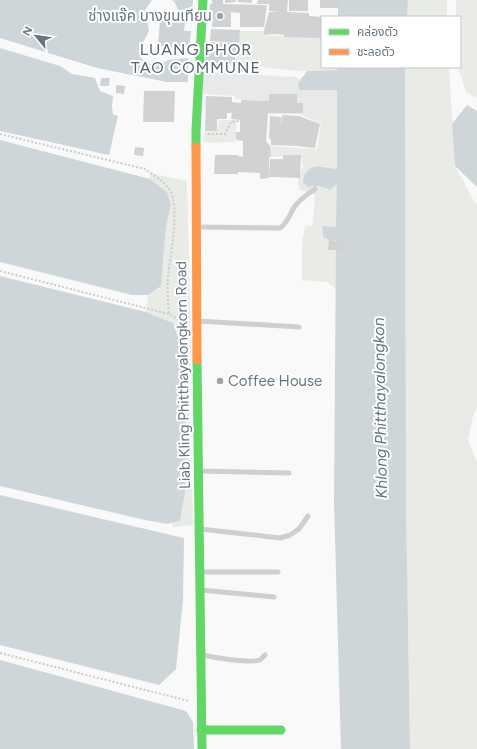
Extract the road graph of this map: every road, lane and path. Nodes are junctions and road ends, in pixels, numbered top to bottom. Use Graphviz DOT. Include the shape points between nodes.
graph roads {
  1 [pos="203,0"];
  2 [pos="240,121"];
  3 [pos="0,134"];
  4 [pos="205,134"];
  5 [pos="315,189"];
  6 [pos="196,227"];
  7 [pos="0,270"];
  8 [pos="169,314"];
  9 [pos="197,323"];
  10 [pos="299,327"];
  11 [pos="198,471"];
  12 [pos="289,473"];
  13 [pos="308,516"];
  14 [pos="199,529"];
  15 [pos="199,572"];
  16 [pos="278,572"];
  17 [pos="200,590"];
  18 [pos="274,597"];
  19 [pos="0,653"];
  20 [pos="201,655"];
  21 [pos="264,655"];
  22 [pos="201,704"];
  23 [pos="201,730"];
  24 [pos="281,730"];
  25 [pos="202,749"];
  1 -- 6 [label="main road, Liab Kling Phitthayalongkorn Road" via="196,130"];
  2 -- 4 [label="path" via="231,122 225,134"];
  3 -- 8 [label="path" via="145,169 170,189 175,207 168,278"];
  5 -- 6 [label="lane" via="302,198 284,226 280,228"];
  6 -- 9 [label="main road, Liab Kling Phitthayalongkorn Road"];
  7 -- 8 [label="path"];
  8 -- 9 [label="path" via="182,322"];
  9 -- 10 [label="lane"];
  9 -- 11 [label="main road, Liab Kling Phitthayalongkorn Road"];
  11 -- 12 [label="lane"];
  11 -- 14 [label="main road, Liab Kling Phitthayalongkorn Road"];
  13 -- 14 [label="lane" via="299,529 290,536 280,538"];
  14 -- 15 [label="main road, Liab Kling Phitthayalongkorn Road"];
  15 -- 16 [label="lane"];
  15 -- 17 [label="main road, Liab Kling Phitthayalongkorn Road"];
  17 -- 18 [label="lane"];
  17 -- 20 [label="main road, Liab Kling Phitthayalongkorn Road"];
  19 -- 22 [label="path"];
  20 -- 21 [label="lane" via="244,661 255,661"];
  20 -- 22 [label="main road, Liab Kling Phitthayalongkorn Road"];
  22 -- 23 [label="main road, Liab Kling Phitthayalongkorn Road"];
  23 -- 24 [label="main road"];
  23 -- 25 [label="main road, Liab Kling Phitthayalongkorn Road"];
}
